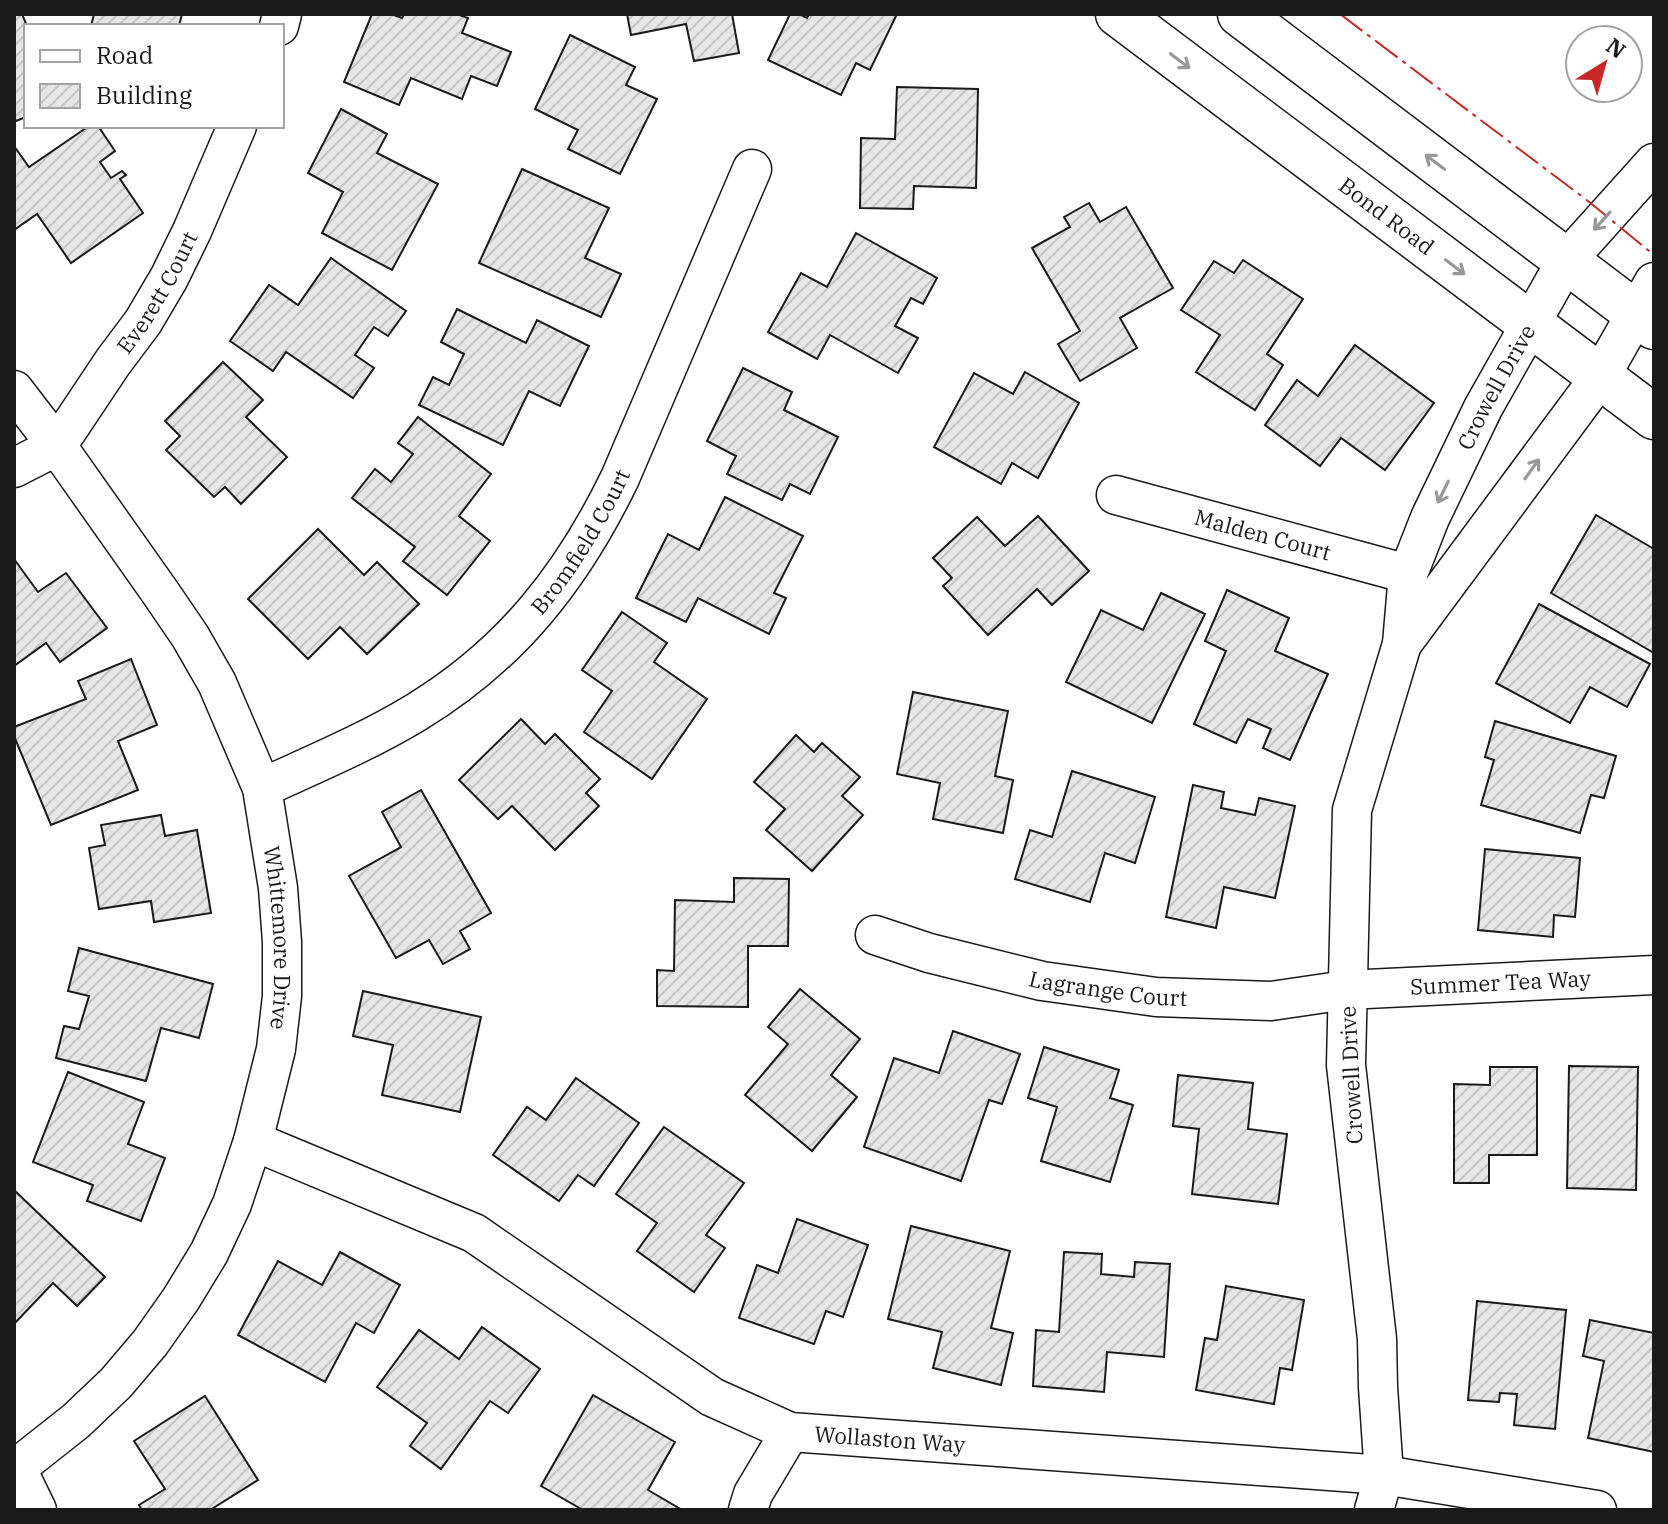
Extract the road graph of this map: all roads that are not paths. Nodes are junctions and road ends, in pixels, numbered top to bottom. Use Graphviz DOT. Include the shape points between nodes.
graph roads {
  1 [pos="1118,14"];
  2 [pos="1240,14"];
  3 [pos="236,128"];
  4 [pos="1654,163"];
  5 [pos="752,169"];
  6 [pos="1566,261"];
  7 [pos="1648,307"];
  8 [pos="1531,324"];
  9 [pos="1600,377"];
  10 [pos="14,390"];
  11 [pos="1654,417"];
  12 [pos="57,446"];
  13 [pos="14,468"];
  14 [pos="1116,495"];
  15 [pos="1408,574"];
  16 [pos="1402,644"];
  17 [pos="262,788"];
  18 [pos="875,935"];
  19 [pos="1654,975"];
  20 [pos="1346,990"];
  21 [pos="253,1141"];
  22 [pos="790,1432"];
  23 [pos="16,1470"];
  24 [pos="1379,1492"];
  25 [pos="37,1510"];
  26 [pos="748,1510"];
  27 [pos="1597,1510"];
  1 -- 8 [label="main road, Bond Road, one-way"];
  6 -- 2 [label="main road, one-way"];
  3 -- 12 [label="street, Everett Court" via="169,278"];
  4 -- 6 [label="street, Crowell Drive, one-way"];
  5 -- 17 [label="street, Bromfield Court" via="620,478 576,559 549,595 510,639 453,688 377,734"];
  6 -- 7 [label="main road"];
  6 -- 8 [label="street, Crowell Drive"];
  7 -- 9 [label="street, Crowell Drive"];
  8 -- 9 [label="main road, Bond Road"];
  8 -- 15 [label="street, Crowell Drive, one-way" via="1483,408"];
  9 -- 11 [label="main road, Bond Road"];
  16 -- 9 [label="street, Crowell Drive, one-way"];
  10 -- 12 [label="street, Whittemore Drive"];
  12 -- 13 [label="street"];
  12 -- 17 [label="street, Whittemore Drive" via="190,636 217,683"];
  14 -- 15 [label="street, Malden Court"];
  15 -- 16 [label="street, Crowell Drive"];
  16 -- 20 [label="street, Crowell Drive" via="1352,810"];
  17 -- 21 [label="street, Whittemore Drive" via="278,888 282,996 276,1049"];
  18 -- 20 [label="street, Lagrange Court" via="1042,981 1156,997 1271,1001"];
  19 -- 20 [label="street, Summer Tea Way"];
  20 -- 24 [label="street, Crowell Drive" via="1346,1065 1377,1339"];
  21 -- 22 [label="street, Wollaston Way" via="474,1233 712,1397"];
  21 -- 23 [label="street, Whittemore Drive" via="209,1253 150,1343 76,1421"];
  22 -- 24 [label="street, Wollaston Way"];
  22 -- 26 [label="street"];
  23 -- 25 [label="street"];
  24 -- 27 [label="street, Wollaston Way"];
}
